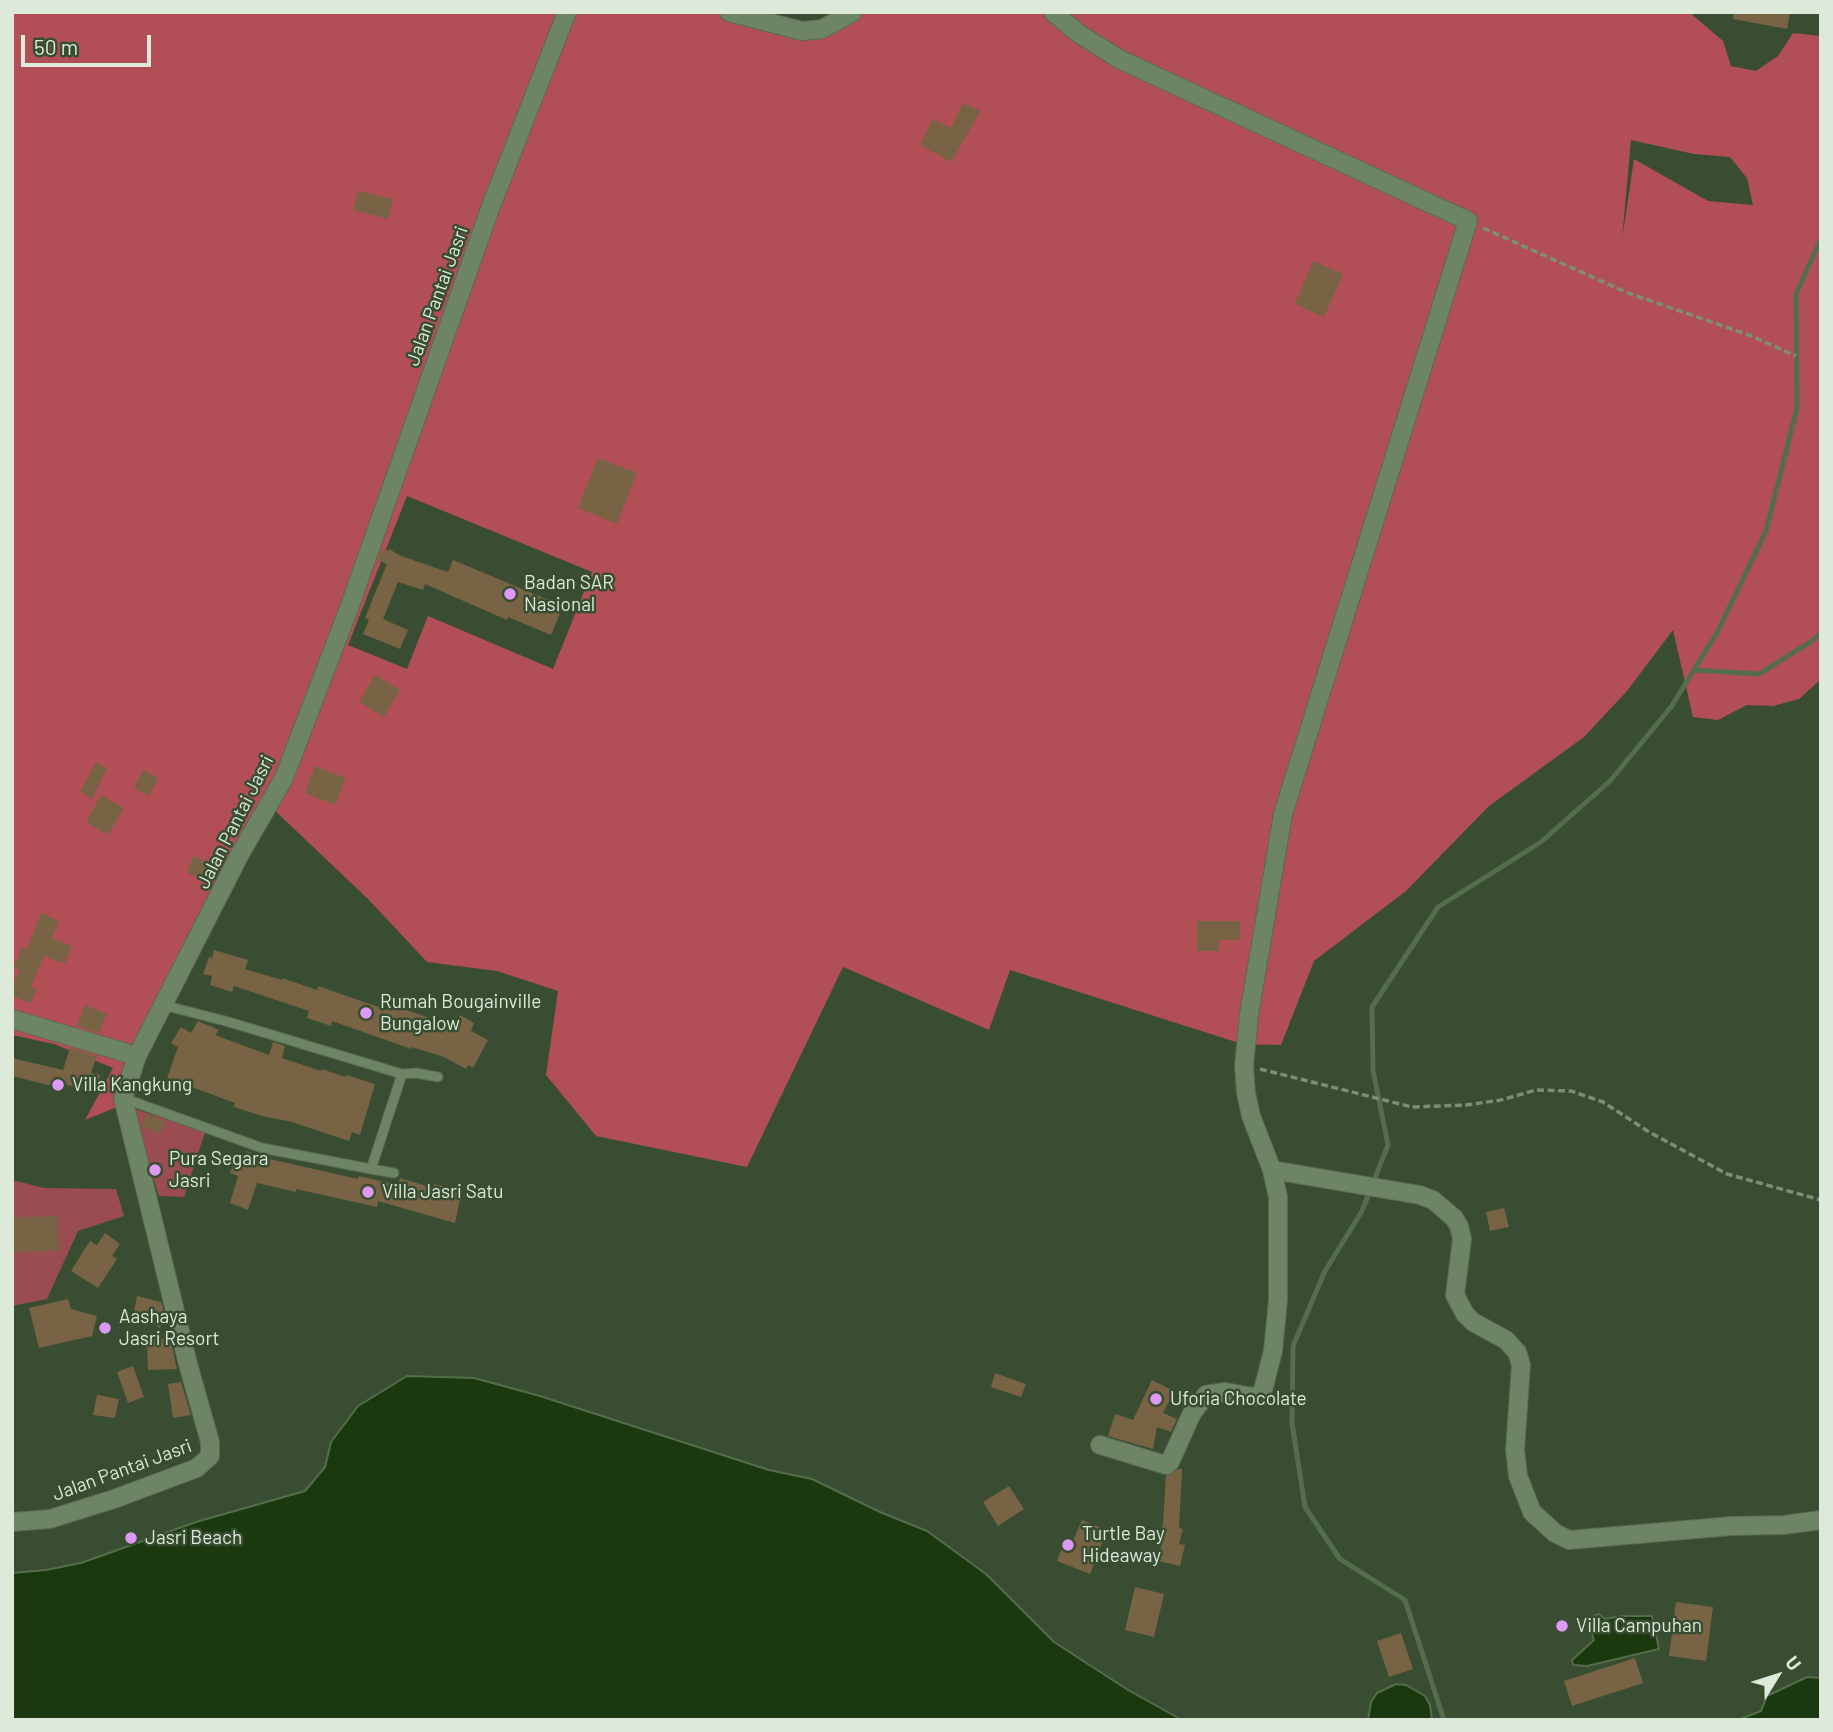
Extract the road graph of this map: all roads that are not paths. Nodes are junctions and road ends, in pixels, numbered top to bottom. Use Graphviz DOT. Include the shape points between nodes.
graph roads {
  1 [pos="567,12"];
  2 [pos="729,12"];
  3 [pos="853,12"];
  4 [pos="1053,12"];
  5 [pos="163,1005"];
  6 [pos="12,1019"];
  7 [pos="137,1056"];
  8 [pos="402,1074"];
  9 [pos="438,1077"];
  10 [pos="123,1098"];
  11 [pos="371,1169"];
  12 [pos="1272,1170"];
  13 [pos="394,1173"];
  14 [pos="1100,1444"];
  15 [pos="1821,1520"];
  16 [pos="12,1522"];
  1 -- 5 [label="street, Jalan Pantai Jasri" via="491,206 284,778"];
  2 -- 3 [label="street" via="802,32 822,29"];
  4 -- 12 [label="street" via="1119,59 1468,221 1283,814 1244,1066 1251,1116"];
  5 -- 7 [label="street, Jalan Pantai Jasri"];
  5 -- 8 [label="lane"];
  6 -- 7 [label="street"];
  7 -- 10 [label="street, Jalan Pantai Jasri"];
  8 -- 9 [label="lane"];
  8 -- 11 [label="lane"];
  10 -- 11 [label="lane" via="262,1147"];
  10 -- 16 [label="street, Jalan Pantai Jasri" via="210,1456 197,1468 114,1499 50,1519"];
  11 -- 13 [label="lane"];
  12 -- 14 [label="street" via="1278,1197 1278,1300 1263,1390 1254,1397 1224,1392 1206,1395 1166,1465"];
  12 -- 15 [label="street" via="1433,1200 1454,1218 1462,1239 1455,1294 1458,1302 1473,1322 1506,1340 1521,1365 1515,1450 1518,1476 1532,1512 1544,1525 1570,1540"];
}
